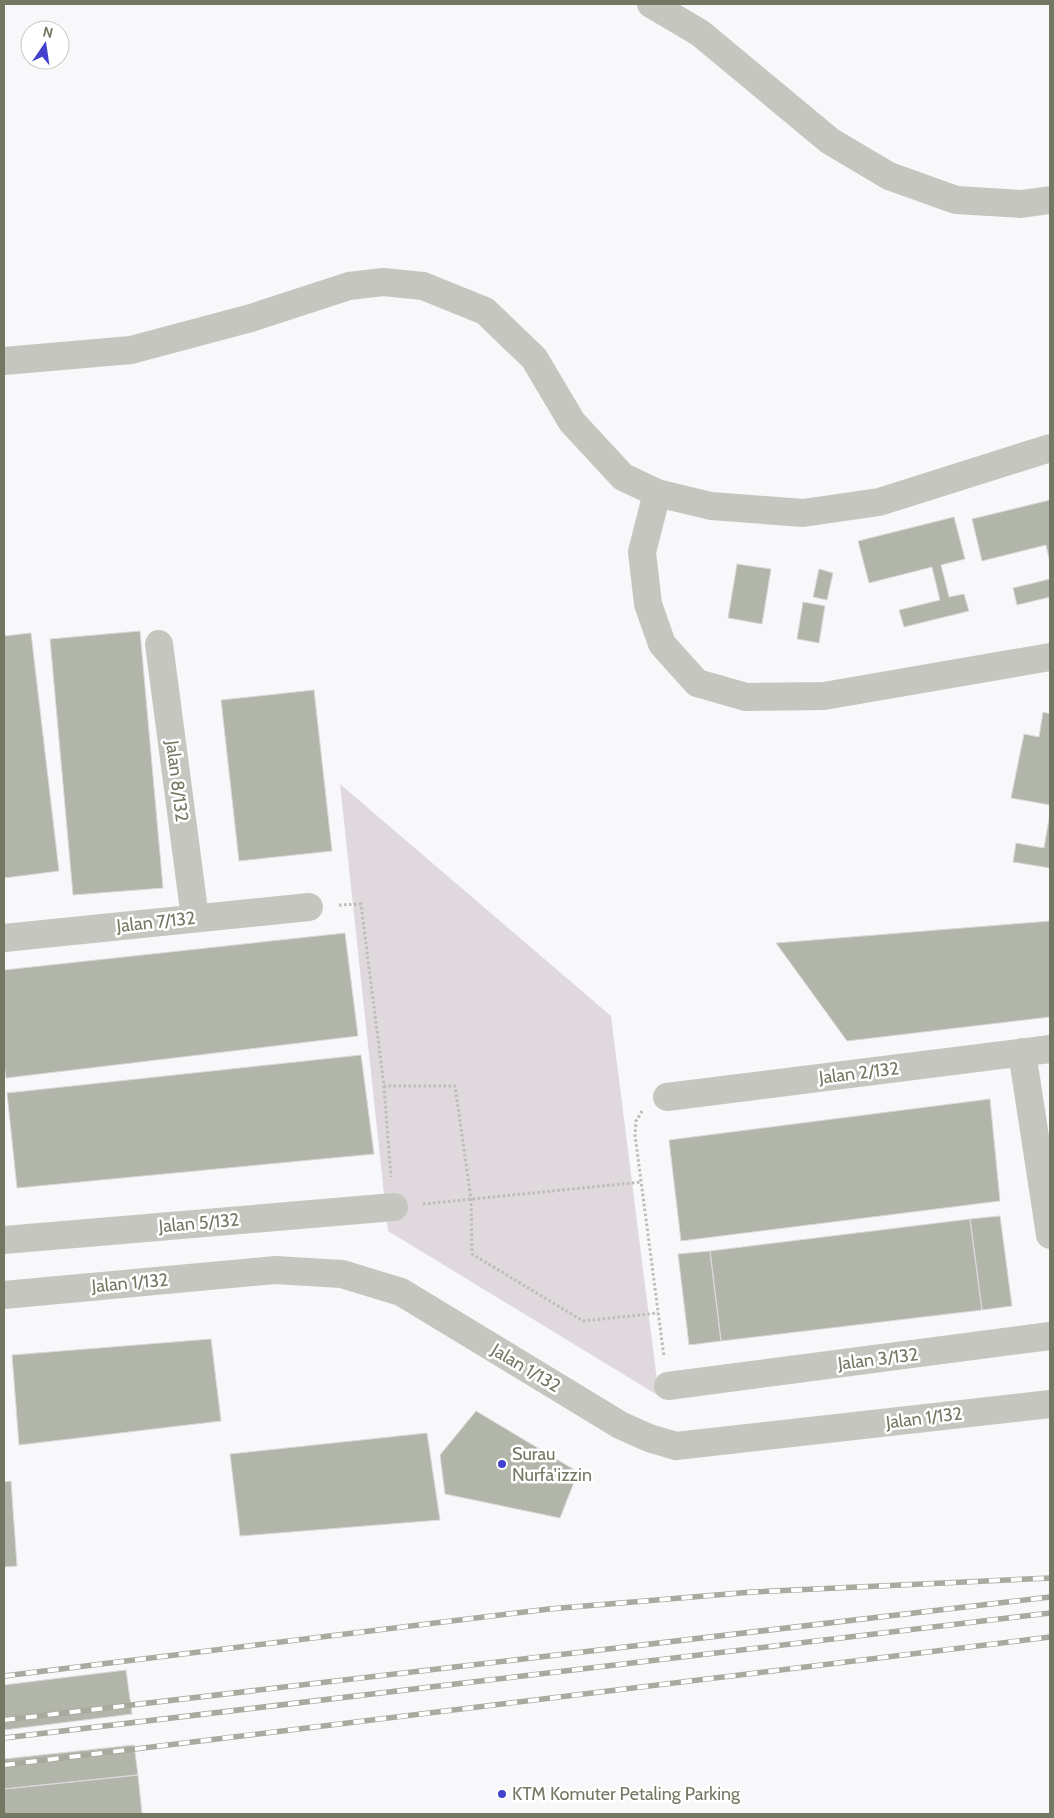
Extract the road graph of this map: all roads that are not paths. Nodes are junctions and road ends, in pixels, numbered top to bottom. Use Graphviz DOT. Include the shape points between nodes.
graph roads {
  1 [pos="652,4"];
  2 [pos="1050,200"];
  3 [pos="4,361"];
  4 [pos="1050,448"];
  5 [pos="657,493"];
  6 [pos="159,644"];
  7 [pos="1050,657"];
  8 [pos="309,907"];
  9 [pos="195,918"];
  10 [pos="4,938"];
  11 [pos="1050,1049"];
  12 [pos="1022,1052"];
  13 [pos="667,1097"];
  14 [pos="394,1207"];
  15 [pos="1050,1235"];
  16 [pos="4,1240"];
  17 [pos="4,1295"];
  18 [pos="1050,1336"];
  19 [pos="668,1386"];
  20 [pos="1050,1404"];
  1 -- 2 [label="street" via="700,33 830,141 889,176 956,200 1021,204"];
  3 -- 5 [label="street" via="131,350 251,318 350,286 383,282 423,286 485,311 534,358 572,422 617,470"];
  4 -- 5 [label="street" via="879,502 803,513 711,506"];
  5 -- 7 [label="street" via="642,552 648,604 662,644 697,683 746,698 824,696"];
  6 -- 9 [label="street, Jalan 8/132"];
  8 -- 9 [label="street, Jalan 7/132"];
  9 -- 10 [label="street, Jalan 7/132"];
  11 -- 12 [label="street, Jalan 2/132"];
  12 -- 13 [label="street, Jalan 2/132"];
  12 -- 15 [label="street"];
  14 -- 16 [label="street, Jalan 5/132"];
  17 -- 20 [label="street, Jalan 1/132" via="275,1270 342,1274 401,1292 620,1425 676,1446"];
  18 -- 19 [label="street, Jalan 3/132"];
}
